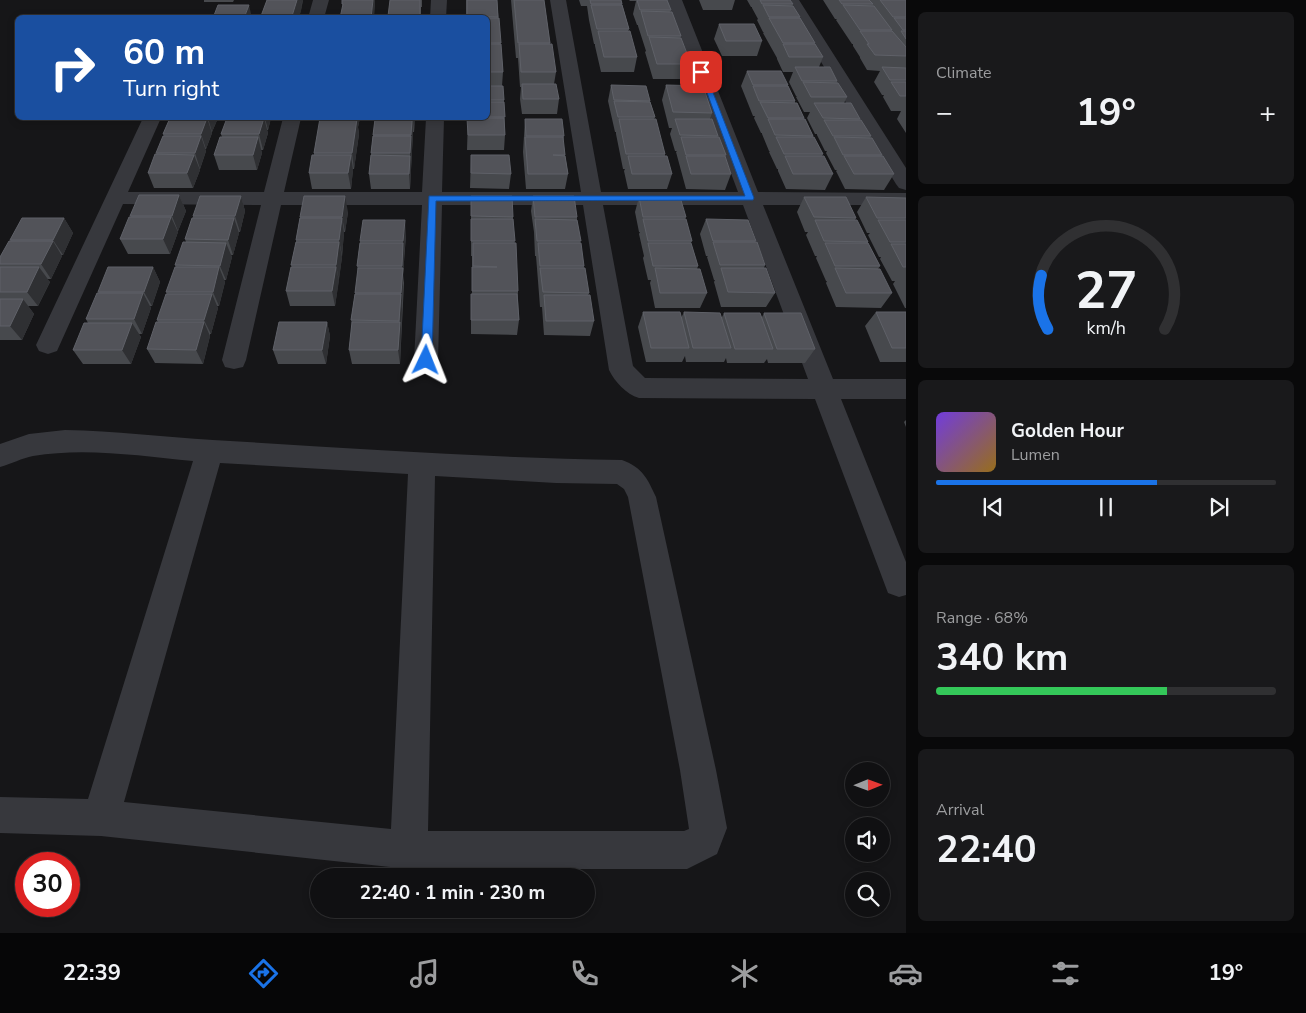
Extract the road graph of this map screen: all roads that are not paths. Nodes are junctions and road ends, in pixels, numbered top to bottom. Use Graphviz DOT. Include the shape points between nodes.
graph roads {
  1 [pos="321,0"];
  2 [pos="439,0"];
  3 [pos="558,0"];
  4 [pos="674,0"];
  5 [pos="791,0"];
  6 [pos="317,15"];
  7 [pos="438,15"];
  8 [pos="151,120"];
  9 [pos="292,120"];
  10 [pos="435,120"];
  11 [pos="906,184"];
  12 [pos="115,198"];
  13 [pos="273,198"];
  14 [pos="432,198"];
  15 [pos="592,198"];
  16 [pos="750,198"];
  17 [pos="906,198"];
  18 [pos="48,345"];
  19 [pos="234,360"];
  20 [pos="426,360"];
  21 [pos="824,389"];
  22 [pos="906,389"];
  23 [pos="210,450"];
  24 [pos="0,456"];
  25 [pos="422,463"];
  26 [pos="899,583"];
  27 [pos="0,815"];
  28 [pos="101,818"];
  29 [pos="409,850"];
  1 -- 6 [label="street"];
  2 -- 7 [label="street"];
  3 -- 15 [label="street"];
  4 -- 16 [label="street"];
  5 -- 11 [label="street"];
  8 -- 12 [label="street"];
  9 -- 13 [label="street"];
  10 -- 14 [label="street"];
  12 -- 13 [label="street"];
  12 -- 18 [label="street"];
  13 -- 14 [label="street"];
  13 -- 19 [label="street"];
  14 -- 15 [label="street"];
  14 -- 20 [label="street"];
  15 -- 16 [label="street"];
  15 -- 21 [label="street" via="621,370 639,388"];
  16 -- 17 [label="street"];
  16 -- 21 [label="street"];
  21 -- 22 [label="street"];
  21 -- 26 [label="street"];
  23 -- 24 [label="street" via="65,441 29,445"];
  23 -- 25 [label="street"];
  23 -- 28 [label="street"];
  25 -- 29 [label="street"];
  25 -- 29 [label="street" via="622,472 634,481 644,507 708,828 704,840 687,850"];
  27 -- 28 [label="street"];
  28 -- 29 [label="street"];
}
